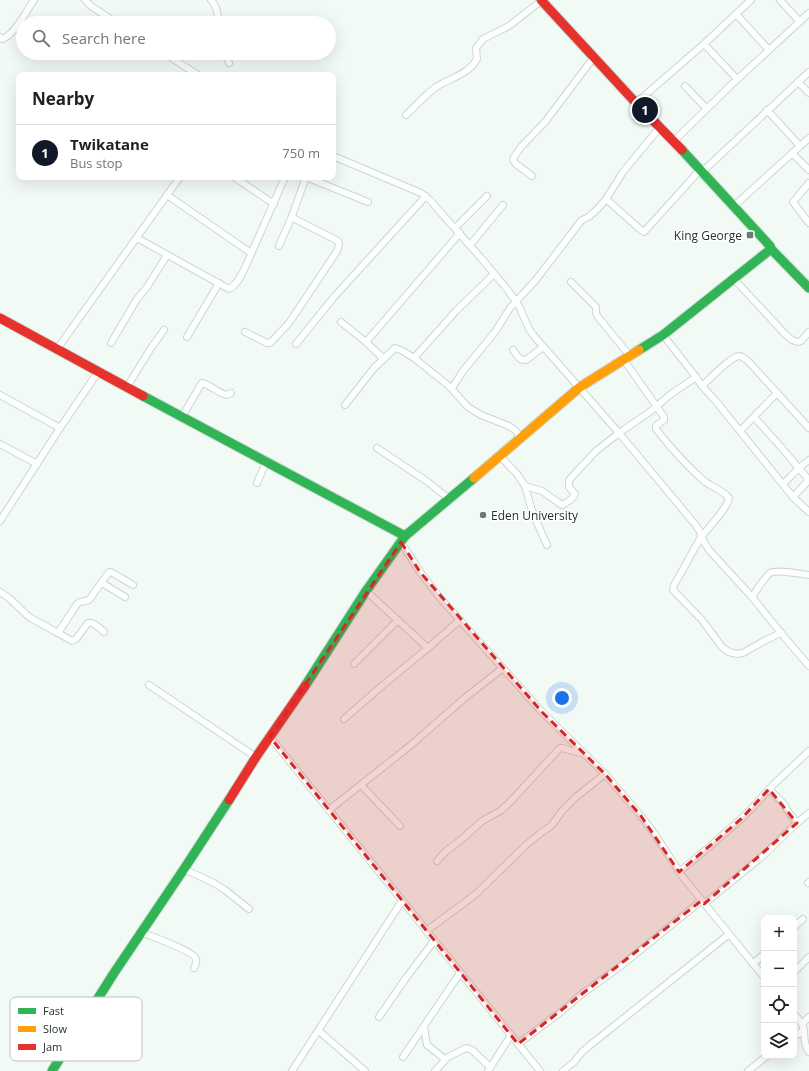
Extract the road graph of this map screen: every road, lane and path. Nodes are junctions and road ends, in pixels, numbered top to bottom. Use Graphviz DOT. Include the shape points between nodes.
graph roads {
  1 [pos="34,0"];
  2 [pos="85,0"];
  3 [pos="211,0"];
  4 [pos="541,0"];
  5 [pos="780,0"];
  6 [pos="748,1"];
  7 [pos="809,13"];
  8 [pos="736,14"];
  9 [pos="23,16"];
  10 [pos="107,16"];
  11 [pos="218,16"];
  12 [pos="800,22"];
  13 [pos="16,26"];
  14 [pos="0,38"];
  15 [pos="704,44"];
  16 [pos="769,50"];
  17 [pos="594,58"];
  18 [pos="175,60"];
  19 [pos="228,60"];
  20 [pos="229,64"];
  21 [pos="193,72"];
  22 [pos="809,72"];
  23 [pos="736,79"];
  24 [pos="798,82"];
  25 [pos="685,86"];
  26 [pos="809,93"];
  27 [pos="636,103"];
  28 [pos="706,108"];
  29 [pos="767,110"];
  30 [pos="406,115"];
  31 [pos="660,127"];
  32 [pos="809,138"];
  33 [pos="674,141"];
  34 [pos="800,146"];
  35 [pos="792,153"];
  36 [pos="336,157"];
  37 [pos="809,170"];
  38 [pos="701,171"];
  39 [pos="532,176"];
  40 [pos="178,180"];
  41 [pos="238,180"];
  42 [pos="284,180"];
  43 [pos="305,180"];
  44 [pos="313,180"];
  45 [pos="809,183"];
  46 [pos="167,195"];
  47 [pos="426,196"];
  48 [pos="487,196"];
  49 [pos="606,199"];
  50 [pos="368,202"];
  51 [pos="274,204"];
  52 [pos="503,205"];
  53 [pos="733,207"];
  54 [pos="292,216"];
  55 [pos="809,223"];
  56 [pos="455,228"];
  57 [pos="460,234"];
  58 [pos="137,238"];
  59 [pos="470,245"];
  60 [pos="278,246"];
  61 [pos="770,248"];
  62 [pos="251,253"];
  63 [pos="167,255"];
  64 [pos="494,274"];
  65 [pos="734,279"];
  66 [pos="571,282"];
  67 [pos="219,283"];
  68 [pos="809,288"];
  69 [pos="516,302"];
  70 [pos="0,318"];
  71 [pos="340,322"];
  72 [pos="164,330"];
  73 [pos="246,332"];
  74 [pos="809,332"];
  75 [pos="663,336"];
  76 [pos="187,337"];
  77 [pos="366,342"];
  78 [pos="111,343"];
  79 [pos="296,344"];
  80 [pos="543,347"];
  81 [pos="57,349"];
  82 [pos="513,350"];
  83 [pos="414,358"];
  84 [pos="627,358"];
  85 [pos="384,359"];
  86 [pos="98,372"];
  87 [pos="696,377"];
  88 [pos="702,386"];
  89 [pos="580,387"];
  90 [pos="127,388"];
  91 [pos="452,388"];
  92 [pos="777,392"];
  93 [pos="231,393"];
  94 [pos="0,395"];
  95 [pos="345,405"];
  96 [pos="656,406"];
  97 [pos="182,417"];
  98 [pos="754,417"];
  99 [pos="60,428"];
  100 [pos="809,428"];
  101 [pos="740,431"];
  102 [pos="619,433"];
  103 [pos="521,438"];
  104 [pos="0,444"];
  105 [pos="377,448"];
  106 [pos="500,456"];
  107 [pos="809,460"];
  108 [pos="266,462"];
  109 [pos="37,464"];
  110 [pos="799,468"];
  111 [pos="257,483"];
  112 [pos="783,484"];
  113 [pos="525,486"];
  114 [pos="793,497"];
  115 [pos="449,499"];
  116 [pos="809,512"];
  117 [pos="0,521"];
  118 [pos="702,537"];
  119 [pos="403,539"];
  120 [pos="547,545"];
  121 [pos="809,575"];
  122 [pos="102,583"];
  123 [pos="133,585"];
  124 [pos="366,590"];
  125 [pos="0,592"];
  126 [pos="752,596"];
  127 [pos="125,597"];
  128 [pos="398,620"];
  129 [pos="460,620"];
  130 [pos="104,632"];
  131 [pos="58,633"];
  132 [pos="781,633"];
  133 [pos="428,648"];
  134 [pos="354,664"];
  135 [pos="809,666"];
  136 [pos="503,668"];
  137 [pos="149,685"];
  138 [pos="344,719"];
  139 [pos="270,738"];
  140 [pos="809,751"];
  141 [pos="586,755"];
  142 [pos="256,757"];
  143 [pos="605,774"];
  144 [pos="361,785"];
  145 [pos="769,789"];
  146 [pos="329,810"];
  147 [pos="809,813"];
  148 [pos="797,824"];
  149 [pos="400,826"];
  150 [pos="438,860"];
  151 [pos="184,869"];
  152 [pos="679,872"];
  153 [pos="402,901"];
  154 [pos="703,903"];
  155 [pos="249,908"];
  156 [pos="803,919"];
  157 [pos="797,924"];
  158 [pos="426,931"];
  159 [pos="141,932"];
  160 [pos="728,935"];
  161 [pos="434,941"];
  162 [pos="761,957"];
  163 [pos="809,958"];
  164 [pos="753,964"];
  165 [pos="194,968"];
  166 [pos="797,969"];
  167 [pos="460,973"];
  168 [pos="761,973"];
  169 [pos="99,997"];
  170 [pos="379,1017"];
  171 [pos="809,1017"];
  172 [pos="797,1018"];
  173 [pos="424,1027"];
  174 [pos="803,1027"];
  175 [pos="319,1031"];
  176 [pos="797,1034"];
  177 [pos="511,1035"];
  178 [pos="518,1044"];
  179 [pos="809,1052"];
  180 [pos="403,1057"];
  181 [pos="445,1059"];
  182 [pos="764,1059"];
  183 [pos="58,1061"];
  184 [pos="489,1069"];
  185 [pos="52,1071"];
  186 [pos="292,1071"];
  187 [pos="365,1071"];
  188 [pos="435,1071"];
  189 [pos="540,1071"];
  190 [pos="563,1071"];
  191 [pos="748,1071"];
  1 -- 9 [label="street"];
  2 -- 10 [label="street"];
  3 -- 11 [label="street"];
  4 -- 17 [label="street"];
  4 -- 30 [label="street" via="509,26 484,39 476,47 477,59 468,70 435,88"];
  5 -- 12 [label="street"];
  6 -- 8 [label="street"];
  7 -- 12 [label="street"];
  8 -- 15 [label="street"];
  8 -- 16 [label="street"];
  12 -- 16 [label="street"];
  13 -- 14 [label="street" via="6,38"];
  15 -- 23 [label="street"];
  15 -- 27 [label="street"];
  16 -- 23 [label="street"];
  17 -- 27 [label="street"];
  17 -- 39 [label="street" via="546,122 523,144 514,157 516,164"];
  18 -- 21 [label="street"];
  19 -- 20 [label="street"];
  22 -- 24 [label="street"];
  23 -- 28 [label="street"];
  24 -- 26 [label="street"];
  24 -- 29 [label="street"];
  25 -- 28 [label="street"];
  27 -- 31 [label="street"];
  28 -- 33 [label="street"];
  29 -- 34 [label="street"];
  29 -- 38 [label="street"];
  31 -- 33 [label="street"];
  31 -- 49 [label="street" via="623,172"];
  32 -- 34 [label="street"];
  33 -- 38 [label="street"];
  34 -- 35 [label="street"];
  35 -- 37 [label="street"];
  35 -- 53 [label="street"];
  36 -- 47 [label="street"];
  38 -- 49 [label="street" via="644,232"];
  38 -- 53 [label="street"];
  40 -- 46 [label="street"];
  41 -- 51 [label="street"];
  42 -- 51 [label="street"];
  43 -- 54 [label="street"];
  44 -- 50 [label="street"];
  45 -- 55 [label="street" via="793,202"];
  46 -- 58 [label="street"];
  46 -- 62 [label="street"];
  47 -- 56 [label="street"];
  47 -- 79 [label="street" via="334,297"];
  48 -- 56 [label="street"];
  49 -- 69 [label="street" via="593,214 581,221 535,282"];
  51 -- 62 [label="street"];
  52 -- 59 [label="street"];
  53 -- 61 [label="street"];
  54 -- 60 [label="street"];
  54 -- 73 [label="street" via="338,241 338,249 289,324 270,343"];
  56 -- 57 [label="street"];
  57 -- 59 [label="street"];
  57 -- 77 [label="street"];
  58 -- 63 [label="street"];
  58 -- 81 [label="street"];
  59 -- 64 [label="street"];
  61 -- 65 [label="street"];
  61 -- 68 [label="street"];
  62 -- 67 [label="street" via="233,287 229,289"];
  63 -- 67 [label="street"];
  63 -- 78 [label="street"];
  64 -- 69 [label="street"];
  64 -- 83 [label="street"];
  65 -- 74 [label="street" via="796,342 801,341"];
  65 -- 75 [label="street"];
  66 -- 84 [label="street" via="596,307 598,317"];
  67 -- 76 [label="street"];
  69 -- 80 [label="street" via="529,329"];
  69 -- 91 [label="street"];
  70 -- 81 [label="street"];
  71 -- 77 [label="street"];
  72 -- 90 [label="street"];
  75 -- 84 [label="street"];
  75 -- 87 [label="street"];
  77 -- 85 [label="street"];
  80 -- 82 [label="street" via="526,360 519,359"];
  80 -- 89 [label="street"];
  81 -- 86 [label="street"];
  83 -- 85 [label="street" via="396,348"];
  83 -- 91 [label="street"];
  84 -- 89 [label="street"];
  84 -- 96 [label="street"];
  85 -- 95 [label="street"];
  86 -- 90 [label="street"];
  86 -- 99 [label="street"];
  87 -- 88 [label="street"];
  87 -- 96 [label="street"];
  88 -- 92 [label="street" via="724,365 740,356 748,360"];
  88 -- 101 [label="street"];
  89 -- 102 [label="street"];
  89 -- 103 [label="street"];
  90 -- 97 [label="street"];
  91 -- 103 [label="street" via="472,410 509,426"];
  92 -- 98 [label="street"];
  92 -- 100 [label="street"];
  93 -- 97 [label="street" via="221,394 202,383"];
  94 -- 99 [label="street"];
  96 -- 102 [label="street"];
  96 -- 118 [label="street" via="664,418 656,429 702,480 729,498"];
  97 -- 108 [label="street"];
  98 -- 101 [label="street"];
  98 -- 110 [label="street"];
  99 -- 109 [label="street"];
  101 -- 112 [label="street"];
  102 -- 113 [label="street" via="596,451 569,480 569,487 575,494 562,505 542,491"];
  102 -- 118 [label="street" via="694,523"];
  103 -- 106 [label="street"];
  104 -- 109 [label="street"];
  105 -- 115 [label="street"];
  106 -- 113 [label="street"];
  106 -- 115 [label="street"];
  107 -- 110 [label="street"];
  108 -- 111 [label="street"];
  108 -- 119 [label="street"];
  109 -- 117 [label="street"];
  110 -- 112 [label="street"];
  110 -- 114 [label="street" via="808,480"];
  112 -- 114 [label="street"];
  113 -- 120 [label="street" via="534,516"];
  114 -- 116 [label="street"];
  115 -- 119 [label="street"];
  118 -- 126 [label="street" via="713,555"];
  118 -- 132 [label="street" via="674,584 674,591 729,652 743,653"];
  119 -- 124 [label="street"];
  119 -- 129 [label="street" via="420,572"];
  121 -- 126 [label="street" via="773,572"];
  122 -- 123 [label="street" via="111,572"];
  122 -- 127 [label="street"];
  122 -- 131 [label="street" via="89,600 77,604"];
  124 -- 128 [label="street"];
  124 -- 139 [label="street"];
  125 -- 131 [label="street" via="29,617"];
  126 -- 132 [label="street"];
  128 -- 133 [label="street"];
  128 -- 134 [label="street"];
  129 -- 133 [label="street"];
  129 -- 136 [label="street"];
  130 -- 131 [label="street" via="90,622 74,641"];
  132 -- 135 [label="street"];
  133 -- 138 [label="street"];
  136 -- 141 [label="street" via="542,712"];
  136 -- 144 [label="street"];
  137 -- 142 [label="street"];
  139 -- 142 [label="street"];
  139 -- 146 [label="street"];
  140 -- 145 [label="street"];
  141 -- 143 [label="street"];
  141 -- 150 [label="street" via="560,748 508,804 482,821"];
  142 -- 151 [label="street"];
  143 -- 152 [label="street" via="654,833"];
  143 -- 158 [label="street" via="576,797 550,827 476,893"];
  144 -- 146 [label="street"];
  144 -- 149 [label="street"];
  145 -- 148 [label="street" via="784,804"];
  145 -- 152 [label="street" via="741,819"];
  146 -- 153 [label="street"];
  147 -- 148 [label="street"];
  148 -- 154 [label="street"];
  151 -- 155 [label="street" via="214,883"];
  151 -- 159 [label="street"];
  152 -- 154 [label="street"];
  153 -- 158 [label="street"];
  153 -- 175 [label="street"];
  154 -- 160 [label="street"];
  154 -- 178 [label="street"];
  156 -- 157 [label="street"];
  158 -- 161 [label="street"];
  159 -- 165 [label="street" via="192,954 196,959"];
  159 -- 169 [label="street"];
  160 -- 164 [label="street"];
  160 -- 190 [label="street" via="589,1046"];
  161 -- 167 [label="street"];
  161 -- 170 [label="street"];
  162 -- 164 [label="street"];
  163 -- 166 [label="street"];
  164 -- 168 [label="street"];
  167 -- 173 [label="street"];
  167 -- 177 [label="street"];
  171 -- 174 [label="street"];
  172 -- 174 [label="street"];
  173 -- 180 [label="street"];
  173 -- 181 [label="street" via="428,1045"];
  174 -- 176 [label="street"];
  174 -- 179 [label="street" via="804,1044"];
  175 -- 186 [label="street"];
  175 -- 187 [label="street"];
  177 -- 178 [label="street"];
  177 -- 184 [label="street"];
  178 -- 189 [label="street"];
  181 -- 184 [label="street" via="463,1048 468,1048"];
  181 -- 188 [label="street"];
  182 -- 191 [label="street"];
  183 -- 185 [label="street"];
}
